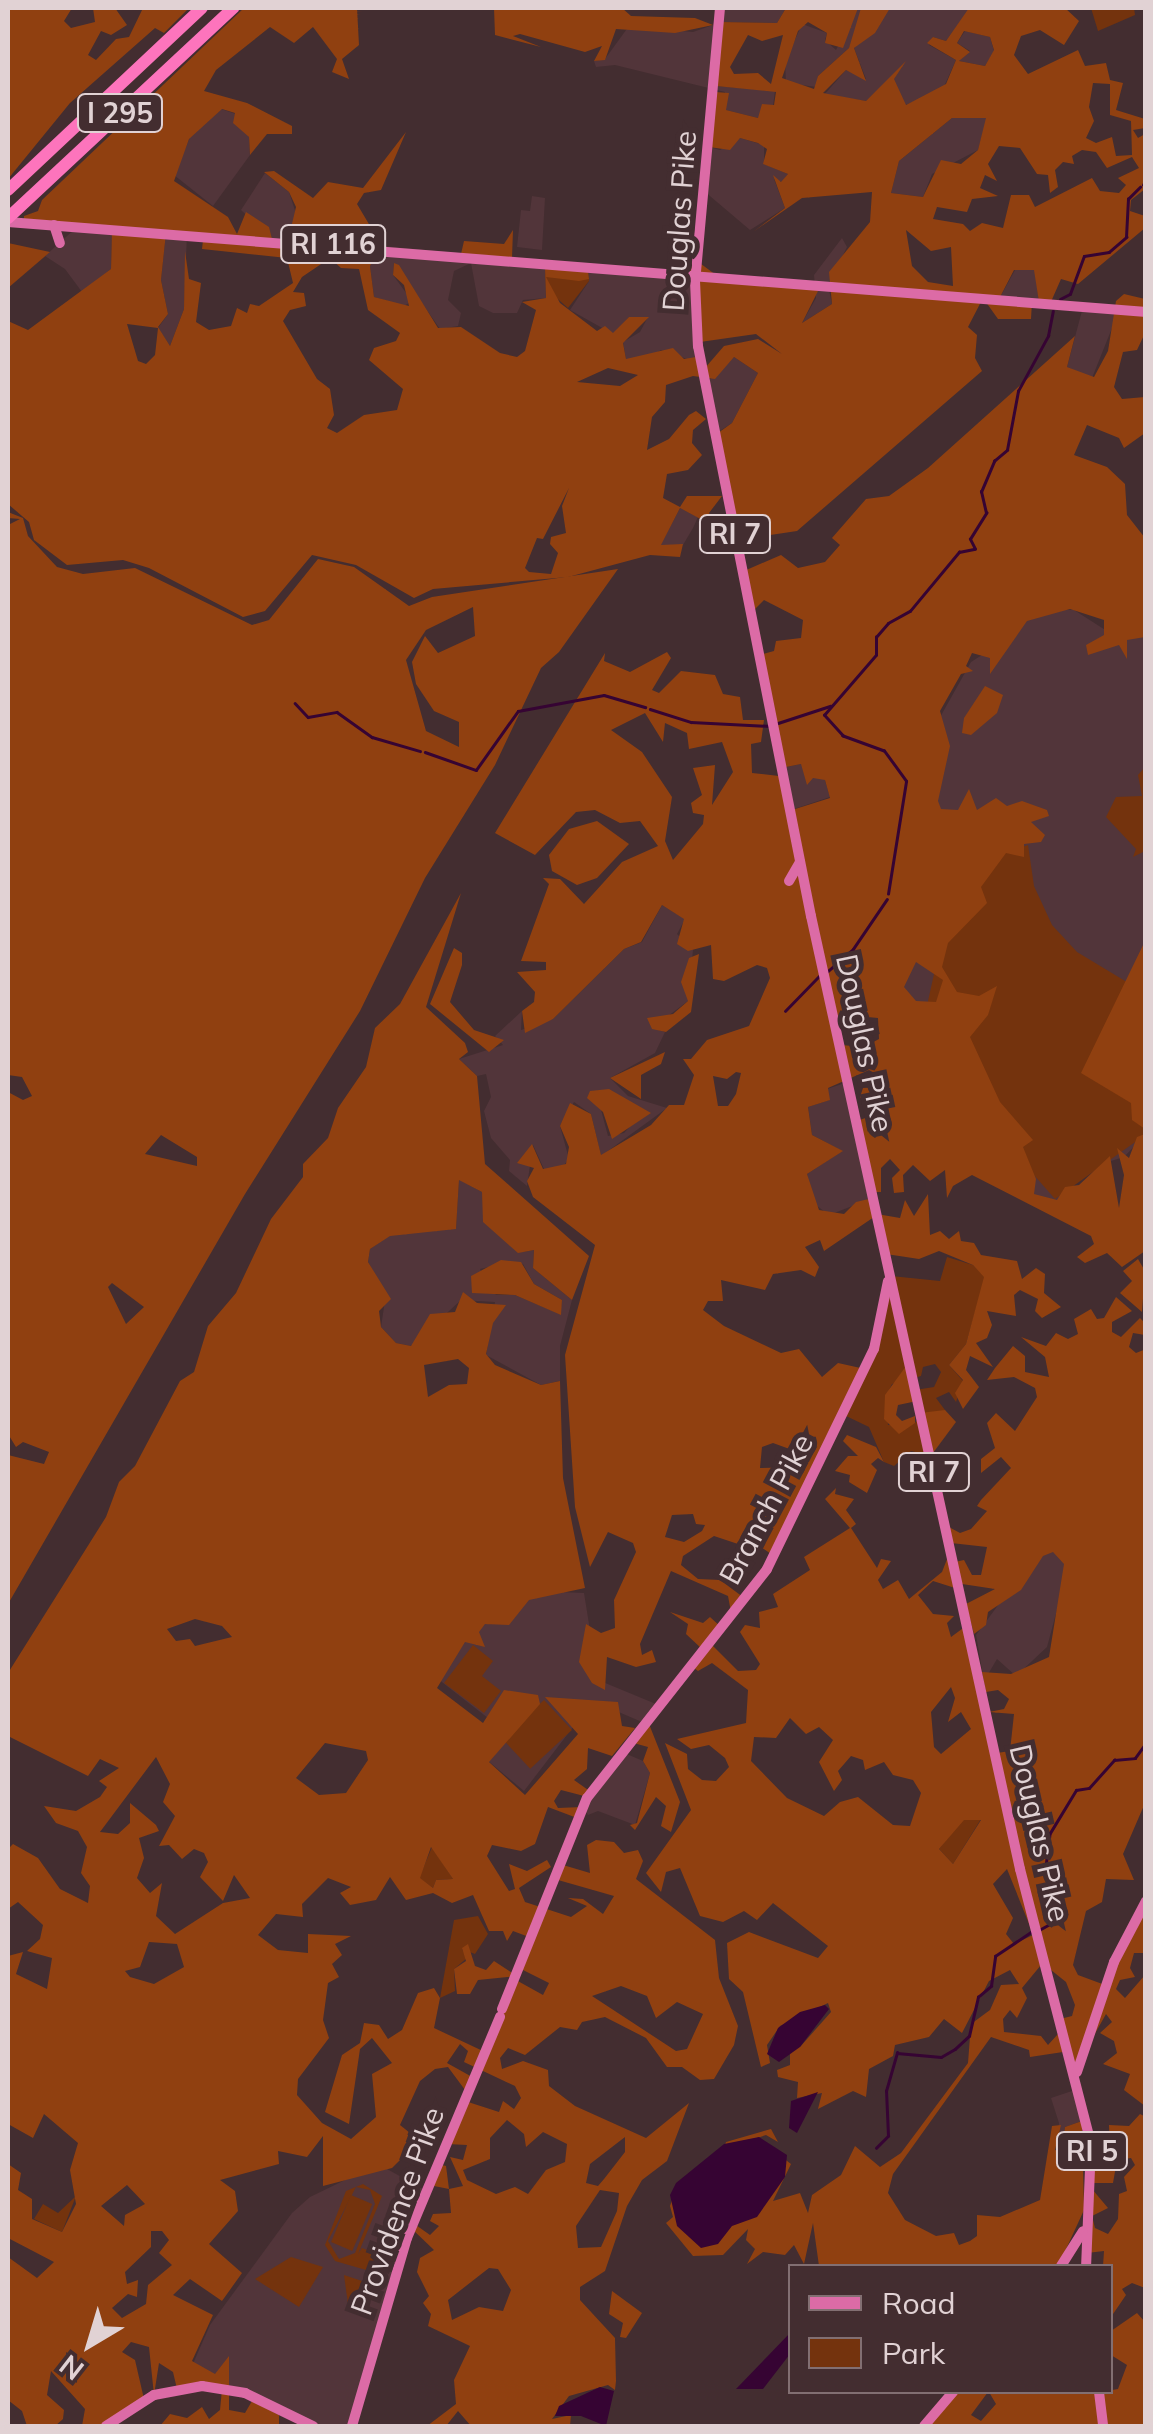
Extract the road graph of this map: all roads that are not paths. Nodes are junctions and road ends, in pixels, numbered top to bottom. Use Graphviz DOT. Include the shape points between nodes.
graph roads {
  1 [pos="202,8"];
  2 [pos="233,8"];
  3 [pos="720,8"];
  4 [pos="8,190"];
  5 [pos="11,220"];
  6 [pos="53,225"];
  7 [pos="60,243"];
  8 [pos="698,250"];
  9 [pos="671,273"];
  10 [pos="696,275"];
  11 [pos="716,277"];
  12 [pos="695,298"];
  13 [pos="1146,312"];
  14 [pos="800,861"];
  15 [pos="789,880"];
  16 [pos="889,1270"];
  17 [pos="900,1320"];
  18 [pos="874,1349"];
  19 [pos="679,1678"];
  20 [pos="1146,1901"];
  21 [pos="1075,2058"];
  22 [pos="1085,2226"];
  23 [pos="1061,2264"];
  24 [pos="1086,2264"];
  25 [pos="951,2394"];
  26 [pos="1099,2394"];
  27 [pos="106,2426"];
  28 [pos="312,2426"];
  29 [pos="352,2426"];
  30 [pos="924,2426"];
  31 [pos="1103,2426"];
  1 -- 4 [label="highway, I 295"];
  2 -- 5 [label="highway, I 295"];
  3 -- 8 [label="main road, Douglas Pike / RI 7"];
  5 -- 6 [label="main road, RI 116"];
  6 -- 7 [label="main road"];
  6 -- 9 [label="main road, RI 116"];
  8 -- 9 [label="main road" via="687,266"];
  8 -- 10 [label="main road, Douglas Pike / RI 7"];
  8 -- 11 [label="main road"];
  9 -- 10 [label="main road, RI 116"];
  9 -- 12 [label="main road" via="689,280"];
  10 -- 11 [label="main road, RI 116"];
  10 -- 12 [label="main road, Douglas Pike / RI 7"];
  11 -- 12 [label="main road" via="702,281"];
  11 -- 13 [label="main road, RI 116"];
  12 -- 14 [label="main road, Douglas Pike / RI 7" via="698,346"];
  14 -- 15 [label="main road"];
  14 -- 16 [label="main road, Douglas Pike / RI 7"];
  16 -- 17 [label="main road, Douglas Pike / RI 7"];
  16 -- 18 [label="main road, Branch Pike"];
  17 -- 18 [label="main road, Branch Pike"];
  17 -- 21 [label="main road, Douglas Pike / RI 7" via="1020,1869"];
  18 -- 19 [label="main road, Branch Pike" via="758,1586"];
  19 -- 29 [label="main road, Providence Pike" via="588,1798 407,2238"];
  20 -- 21 [label="main road, RI 5"];
  21 -- 22 [label="main road, RI 5" via="1093,2159"];
  22 -- 23 [label="main road, RI 5"];
  22 -- 24 [label="main road"];
  25 -- 30 [label="main road"];
  26 -- 31 [label="main road"];
  27 -- 28 [label="main road" via="154,2395 202,2386 245,2393"];
}
